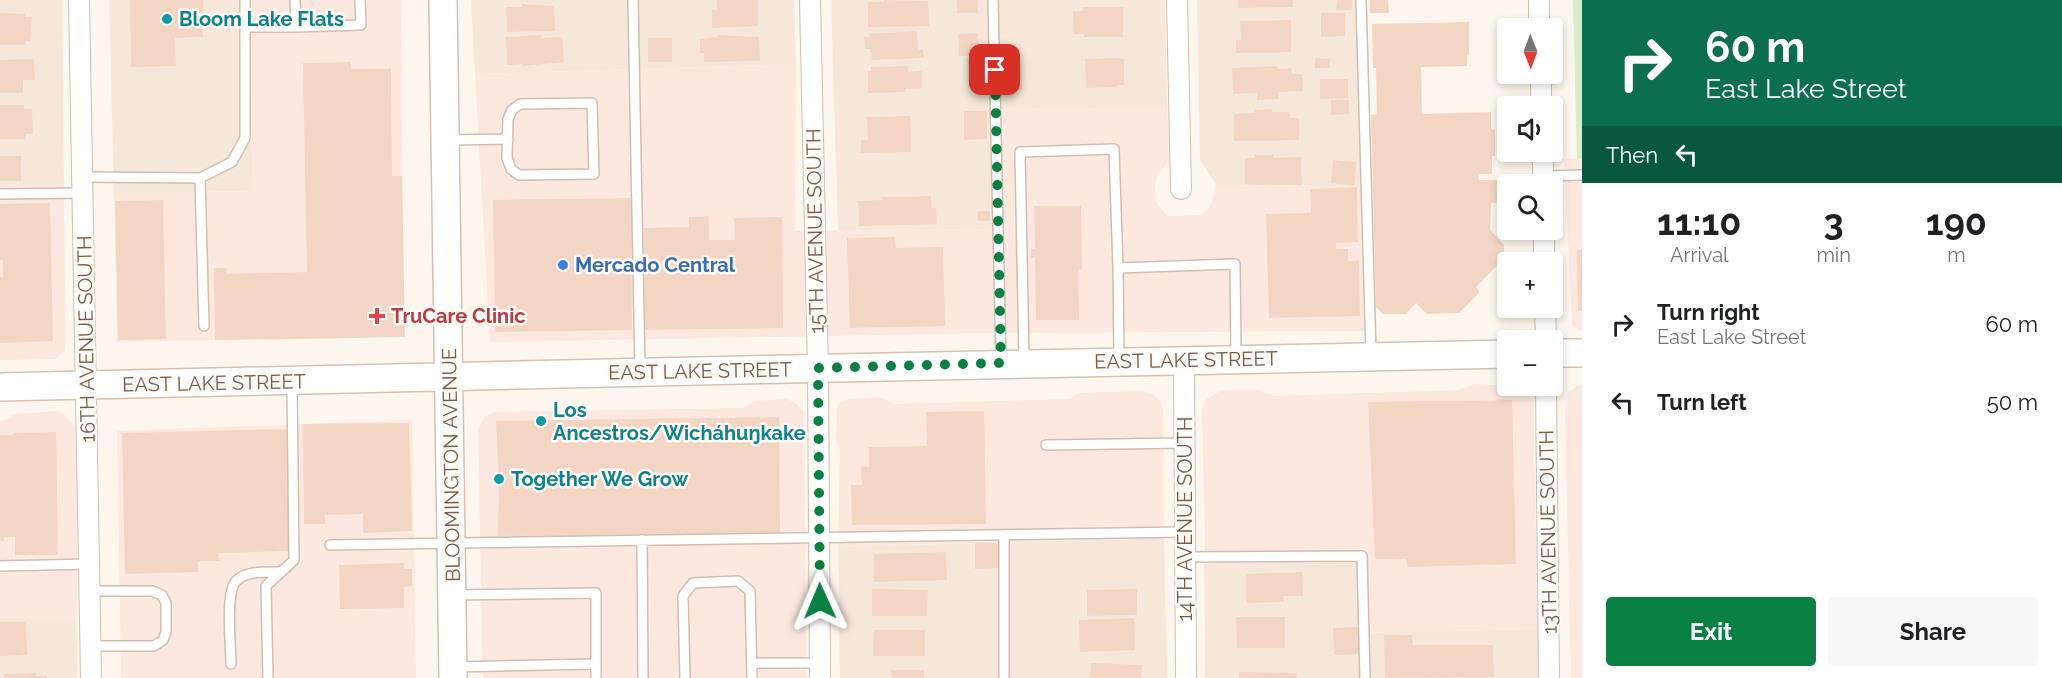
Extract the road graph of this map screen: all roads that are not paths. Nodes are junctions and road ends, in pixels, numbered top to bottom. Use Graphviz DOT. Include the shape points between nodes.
graph roads {
  1 [pos="79,0"];
  2 [pos="245,0"];
  3 [pos="295,0"];
  4 [pos="360,0"];
  5 [pos="442,0"];
  6 [pos="633,0"];
  7 [pos="810,0"];
  8 [pos="993,0"];
  9 [pos="1177,0"];
  10 [pos="1361,0"];
  11 [pos="1539,0"];
  12 [pos="1539,18"];
  13 [pos="245,27"];
  14 [pos="296,27"];
  15 [pos="508,139"];
  16 [pos="445,140"];
  17 [pos="1582,175"];
  18 [pos="1563,177"];
  19 [pos="200,178"];
  20 [pos="83,185"];
  21 [pos="1181,189"];
  22 [pos="0,194"];
  23 [pos="1118,268"];
  24 [pos="204,326"];
  25 [pos="1563,353"];
  26 [pos="1582,353"];
  27 [pos="1497,354"];
  28 [pos="1371,356"];
  29 [pos="1236,359"];
  30 [pos="1184,360"];
  31 [pos="1119,361"];
  32 [pos="1013,363"];
  33 [pos="818,368"];
  34 [pos="640,373"];
  35 [pos="450,378"];
  36 [pos="292,381"];
  37 [pos="87,385"];
  38 [pos="0,387"];
  39 [pos="1546,396"];
  40 [pos="1185,443"];
  41 [pos="1046,445"];
  42 [pos="1185,532"];
  43 [pos="1004,536"];
  44 [pos="819,539"];
  45 [pos="642,540"];
  46 [pos="452,543"];
  47 [pos="330,544"];
  48 [pos="1186,557"];
  49 [pos="90,564"];
  50 [pos="0,566"];
  51 [pos="281,572"];
  52 [pos="90,591"];
  53 [pos="452,595"];
  54 [pos="91,646"];
  55 [pos="752,663"];
  56 [pos="231,664"];
  57 [pos="596,664"];
  58 [pos="820,670"];
  59 [pos="453,672"];
  60 [pos="91,678"];
  61 [pos="268,678"];
  62 [pos="596,678"];
  63 [pos="643,678"];
  64 [pos="685,678"];
  65 [pos="752,678"];
  66 [pos="1005,678"];
  67 [pos="1186,678"];
  68 [pos="1365,678"];
  69 [pos="1549,678"];
  1 -- 20 [label="street, 16TH AVENUE SOUTH"];
  2 -- 13 [label="lane"];
  3 -- 14 [label="lane"];
  4 -- 14 [label="lane" via="361,25"];
  5 -- 16 [label="main road, BLOOMINGTON AVENUE"];
  6 -- 34 [label="lane"];
  7 -- 33 [label="street, 15TH AVENUE SOUTH"];
  8 -- 32 [label="lane"];
  9 -- 21 [label="street"];
  10 -- 28 [label="lane"];
  11 -- 12 [label="street"];
  13 -- 14 [label="lane"];
  13 -- 19 [label="lane" via="244,138 232,162"];
  15 -- 15 [label="lane" via="508,119 520,104 592,103 594,174 519,175 507,158"];
  15 -- 16 [label="lane"];
  16 -- 35 [label="main road, BLOOMINGTON AVENUE"];
  17 -- 18 [label="lane"];
  19 -- 20 [label="lane"];
  19 -- 24 [label="lane"];
  20 -- 22 [label="lane"];
  20 -- 37 [label="street, 16TH AVENUE SOUTH"];
  23 -- 29 [label="lane" via="1235,264"];
  23 -- 31 [label="lane"];
  23 -- 32 [label="lane" via="1114,150 1020,152"];
  25 -- 26 [label="main road"];
  27 -- 28 [label="main road, EAST LAKE STREET"];
  28 -- 29 [label="main road, EAST LAKE STREET"];
  29 -- 30 [label="main road, EAST LAKE STREET"];
  30 -- 31 [label="main road, EAST LAKE STREET"];
  30 -- 40 [label="street, 14TH AVENUE SOUTH"];
  31 -- 32 [label="main road, EAST LAKE STREET"];
  32 -- 33 [label="main road, EAST LAKE STREET"];
  33 -- 34 [label="main road, EAST LAKE STREET"];
  33 -- 44 [label="street, 15TH AVENUE SOUTH"];
  34 -- 35 [label="main road, EAST LAKE STREET"];
  35 -- 36 [label="main road, EAST LAKE STREET"];
  35 -- 46 [label="main road, BLOOMINGTON AVENUE"];
  36 -- 37 [label="main road, EAST LAKE STREET"];
  36 -- 51 [label="lane" via="294,560"];
  37 -- 38 [label="main road, EAST LAKE STREET"];
  37 -- 49 [label="street, 16TH AVENUE SOUTH"];
  39 -- 69 [label="street, 13TH AVENUE SOUTH"];
  40 -- 41 [label="lane"];
  40 -- 42 [label="street, 14TH AVENUE SOUTH"];
  42 -- 43 [label="lane"];
  42 -- 48 [label="street, 14TH AVENUE SOUTH"];
  43 -- 44 [label="lane"];
  43 -- 66 [label="lane"];
  44 -- 45 [label="lane"];
  44 -- 58 [label="street, 15TH AVENUE SOUTH"];
  45 -- 46 [label="lane"];
  45 -- 63 [label="lane"];
  46 -- 47 [label="lane"];
  46 -- 53 [label="main road, BLOOMINGTON AVENUE"];
  48 -- 67 [label="street, 14TH AVENUE SOUTH"];
  48 -- 68 [label="lane" via="1362,556"];
  49 -- 50 [label="lane"];
  49 -- 52 [label="street, 16TH AVENUE SOUTH"];
  51 -- 56 [label="lane" via="250,573 233,586"];
  51 -- 61 [label="lane" via="266,586"];
  52 -- 54 [label="street, 16TH AVENUE SOUTH"];
  52 -- 54 [label="lane" via="152,591 162,595 166,603 166,632 154,646"];
  53 -- 57 [label="lane" via="596,593"];
  53 -- 59 [label="main road, BLOOMINGTON AVENUE"];
  54 -- 60 [label="street, 16TH AVENUE SOUTH"];
  55 -- 58 [label="lane"];
  55 -- 64 [label="lane" via="750,591 738,581 693,583 683,596"];
  55 -- 65 [label="lane"];
  57 -- 59 [label="lane"];
  57 -- 62 [label="lane"];
}
